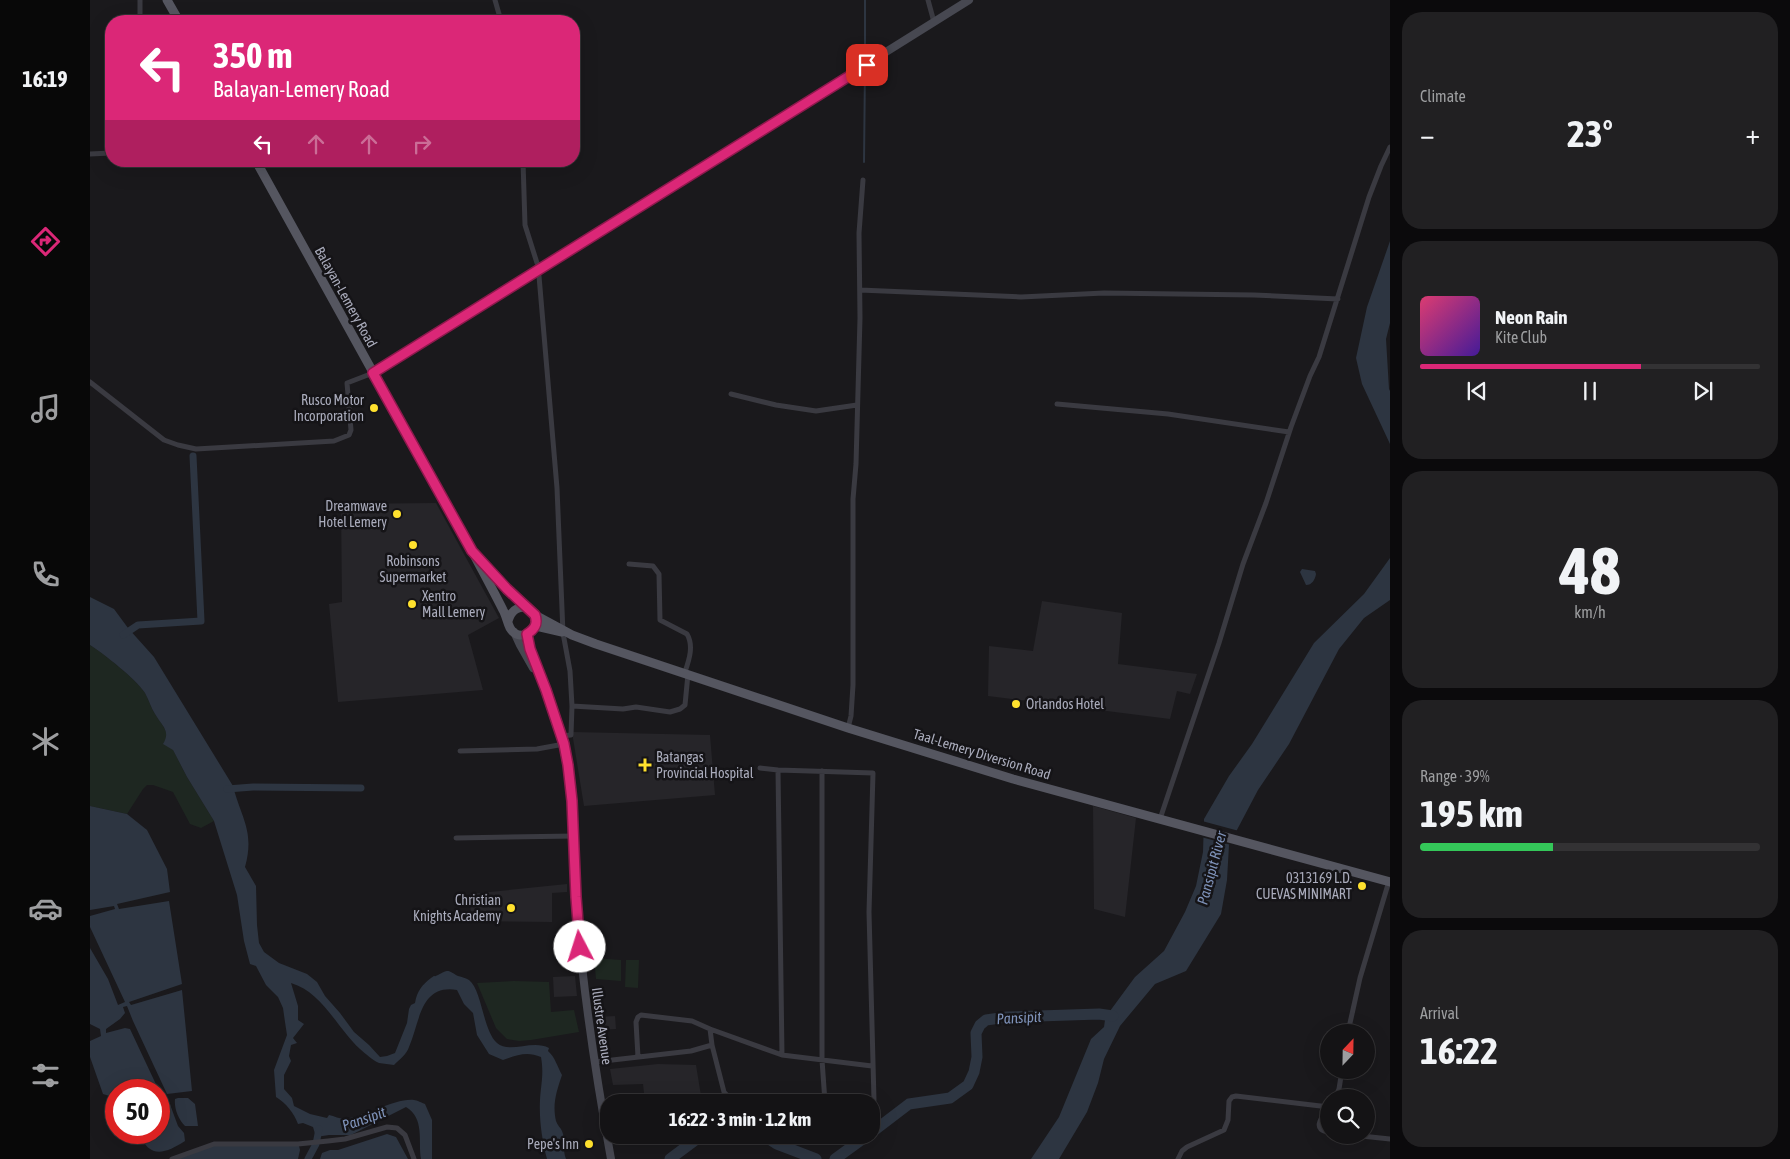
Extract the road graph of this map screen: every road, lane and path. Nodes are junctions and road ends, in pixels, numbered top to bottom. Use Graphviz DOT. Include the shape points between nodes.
graph roads {
  1 [pos="140,0"];
  2 [pos="167,0"];
  3 [pos="496,0"];
  4 [pos="928,0"];
  5 [pos="969,0"];
  6 [pos="140,15"];
  7 [pos="175,15"];
  8 [pos="499,15"];
  9 [pos="934,22"];
  10 [pos="1390,147"];
  11 [pos="105,153"];
  12 [pos="90,154"];
  13 [pos="259,167"];
  14 [pos="523,167"];
  15 [pos="863,180"];
  16 [pos="537,263"];
  17 [pos="539,276"];
  18 [pos="860,290"];
  19 [pos="1338,299"];
  20 [pos="373,373"];
  21 [pos="90,382"];
  22 [pos="732,394"];
  23 [pos="1057,404"];
  24 [pos="856,405"];
  25 [pos="1289,432"];
  26 [pos="472,551"];
  27 [pos="629,564"];
  28 [pos="526,607"];
  29 [pos="535,615"];
  30 [pos="508,621"];
  31 [pos="536,626"];
  32 [pos="514,632"];
  33 [pos="566,632"];
  34 [pos="527,634"];
  35 [pos="686,673"];
  36 [pos="546,690"];
  37 [pos="572,706"];
  38 [pos="848,728"];
  39 [pos="561,736"];
  40 [pos="564,744"];
  41 [pos="460,751"];
  42 [pos="760,768"];
  43 [pos="778,770"];
  44 [pos="822,771"];
  45 [pos="1160,819"];
  46 [pos="574,836"];
  47 [pos="456,838"];
  48 [pos="1389,881"];
  49 [pos="1350,1024"];
  50 [pos="710,1029"];
  51 [pos="712,1045"];
  52 [pos="782,1055"];
  53 [pos="638,1057"];
  54 [pos="822,1060"];
  55 [pos="594,1062"];
  56 [pos="872,1066"];
  57 [pos="726,1094"];
  58 [pos="824,1094"];
  59 [pos="874,1094"];
  60 [pos="1320,1107"];
  61 [pos="1375,1137"];
  62 [pos="1390,1139"];
  63 [pos="172,1159"];
  64 [pos="414,1159"];
  65 [pos="611,1159"];
  66 [pos="1178,1159"];
  1 -- 6 [label="street"];
  2 -- 7 [label="main road"];
  3 -- 8 [label="street"];
  4 -- 9 [label="street"];
  5 -- 9 [label="main road"];
  9 -- 20 [label="main road"];
  10 -- 19 [label="street" via="1369,197"];
  11 -- 12 [label="street"];
  13 -- 20 [label="main road, Balayan-Lemery Road"];
  14 -- 16 [label="street" via="525,225"];
  15 -- 18 [label="street" via="859,233"];
  17 -- 33 [label="street"];
  18 -- 19 [label="street" via="1021,297 1104,293"];
  18 -- 24 [label="street"];
  19 -- 25 [label="street"];
  20 -- 21 [label="street" via="347,383 349,435 334,441 196,449 164,440"];
  20 -- 26 [label="main road, Balayan-Lemery Road"];
  22 -- 24 [label="street" via="776,405 816,410"];
  23 -- 25 [label="street" via="1168,414"];
  24 -- 38 [label="street" via="856,464 852,499 853,685"];
  25 -- 45 [label="street"];
  26 -- 28 [label="main road, Balayan-Lemery Road"];
  26 -- 30 [label="main road, Balayan-Lemery Road"];
  27 -- 35 [label="street" via="652,566 659,574 660,620 689,638"];
  28 -- 29 [label="main road"];
  28 -- 30 [label="main road" via="514,610"];
  29 -- 31 [label="main road"];
  29 -- 33 [label="main road, Taal-Lemery Diversion Road"];
  30 -- 32 [label="main road"];
  31 -- 33 [label="main road, Taal-Lemery Diversion Road"];
  31 -- 34 [label="main road"];
  32 -- 34 [label="main road"];
  32 -- 36 [label="main road, Illustre Avenue"];
  33 -- 35 [label="main road, Taal-Lemery Diversion Road"];
  33 -- 37 [label="street"];
  34 -- 36 [label="main road, Illustre Avenue"];
  35 -- 37 [label="street" via="685,705 670,712 636,707"];
  35 -- 38 [label="main road, Taal-Lemery Diversion Road"];
  36 -- 39 [label="main road, Illustre Avenue"];
  37 -- 39 [label="street" via="571,735"];
  38 -- 45 [label="main road, Taal-Lemery Diversion Road" via="1013,779"];
  39 -- 40 [label="main road, Illustre Avenue"];
  40 -- 41 [label="street" via="537,749"];
  40 -- 46 [label="main road, Illustre Avenue"];
  42 -- 43 [label="street"];
  43 -- 44 [label="street"];
  43 -- 52 [label="street"];
  44 -- 54 [label="street"];
  44 -- 56 [label="street" via="873,773 869,912"];
  45 -- 48 [label="main road, Taal-Lemery Diversion Road"];
  46 -- 47 [label="street"];
  46 -- 55 [label="main road, Illustre Avenue" via="576,897"];
  48 -- 49 [label="street"];
  50 -- 51 [label="street"];
  50 -- 52 [label="street"];
  50 -- 53 [label="street" via="692,1021 641,1016 636,1022"];
  51 -- 53 [label="street" via="691,1051"];
  51 -- 57 [label="street"];
  52 -- 54 [label="street"];
  53 -- 55 [label="street"];
  54 -- 56 [label="street"];
  54 -- 58 [label="street"];
  55 -- 65 [label="main road, Illustre Avenue"];
  56 -- 59 [label="street"];
  60 -- 66 [label="street" via="1232,1097 1224,1130 1187,1147"];
  61 -- 62 [label="street"];
  63 -- 64 [label="street" via="214,1144 298,1144 345,1139 387,1127 397,1128 405,1135"];
}
